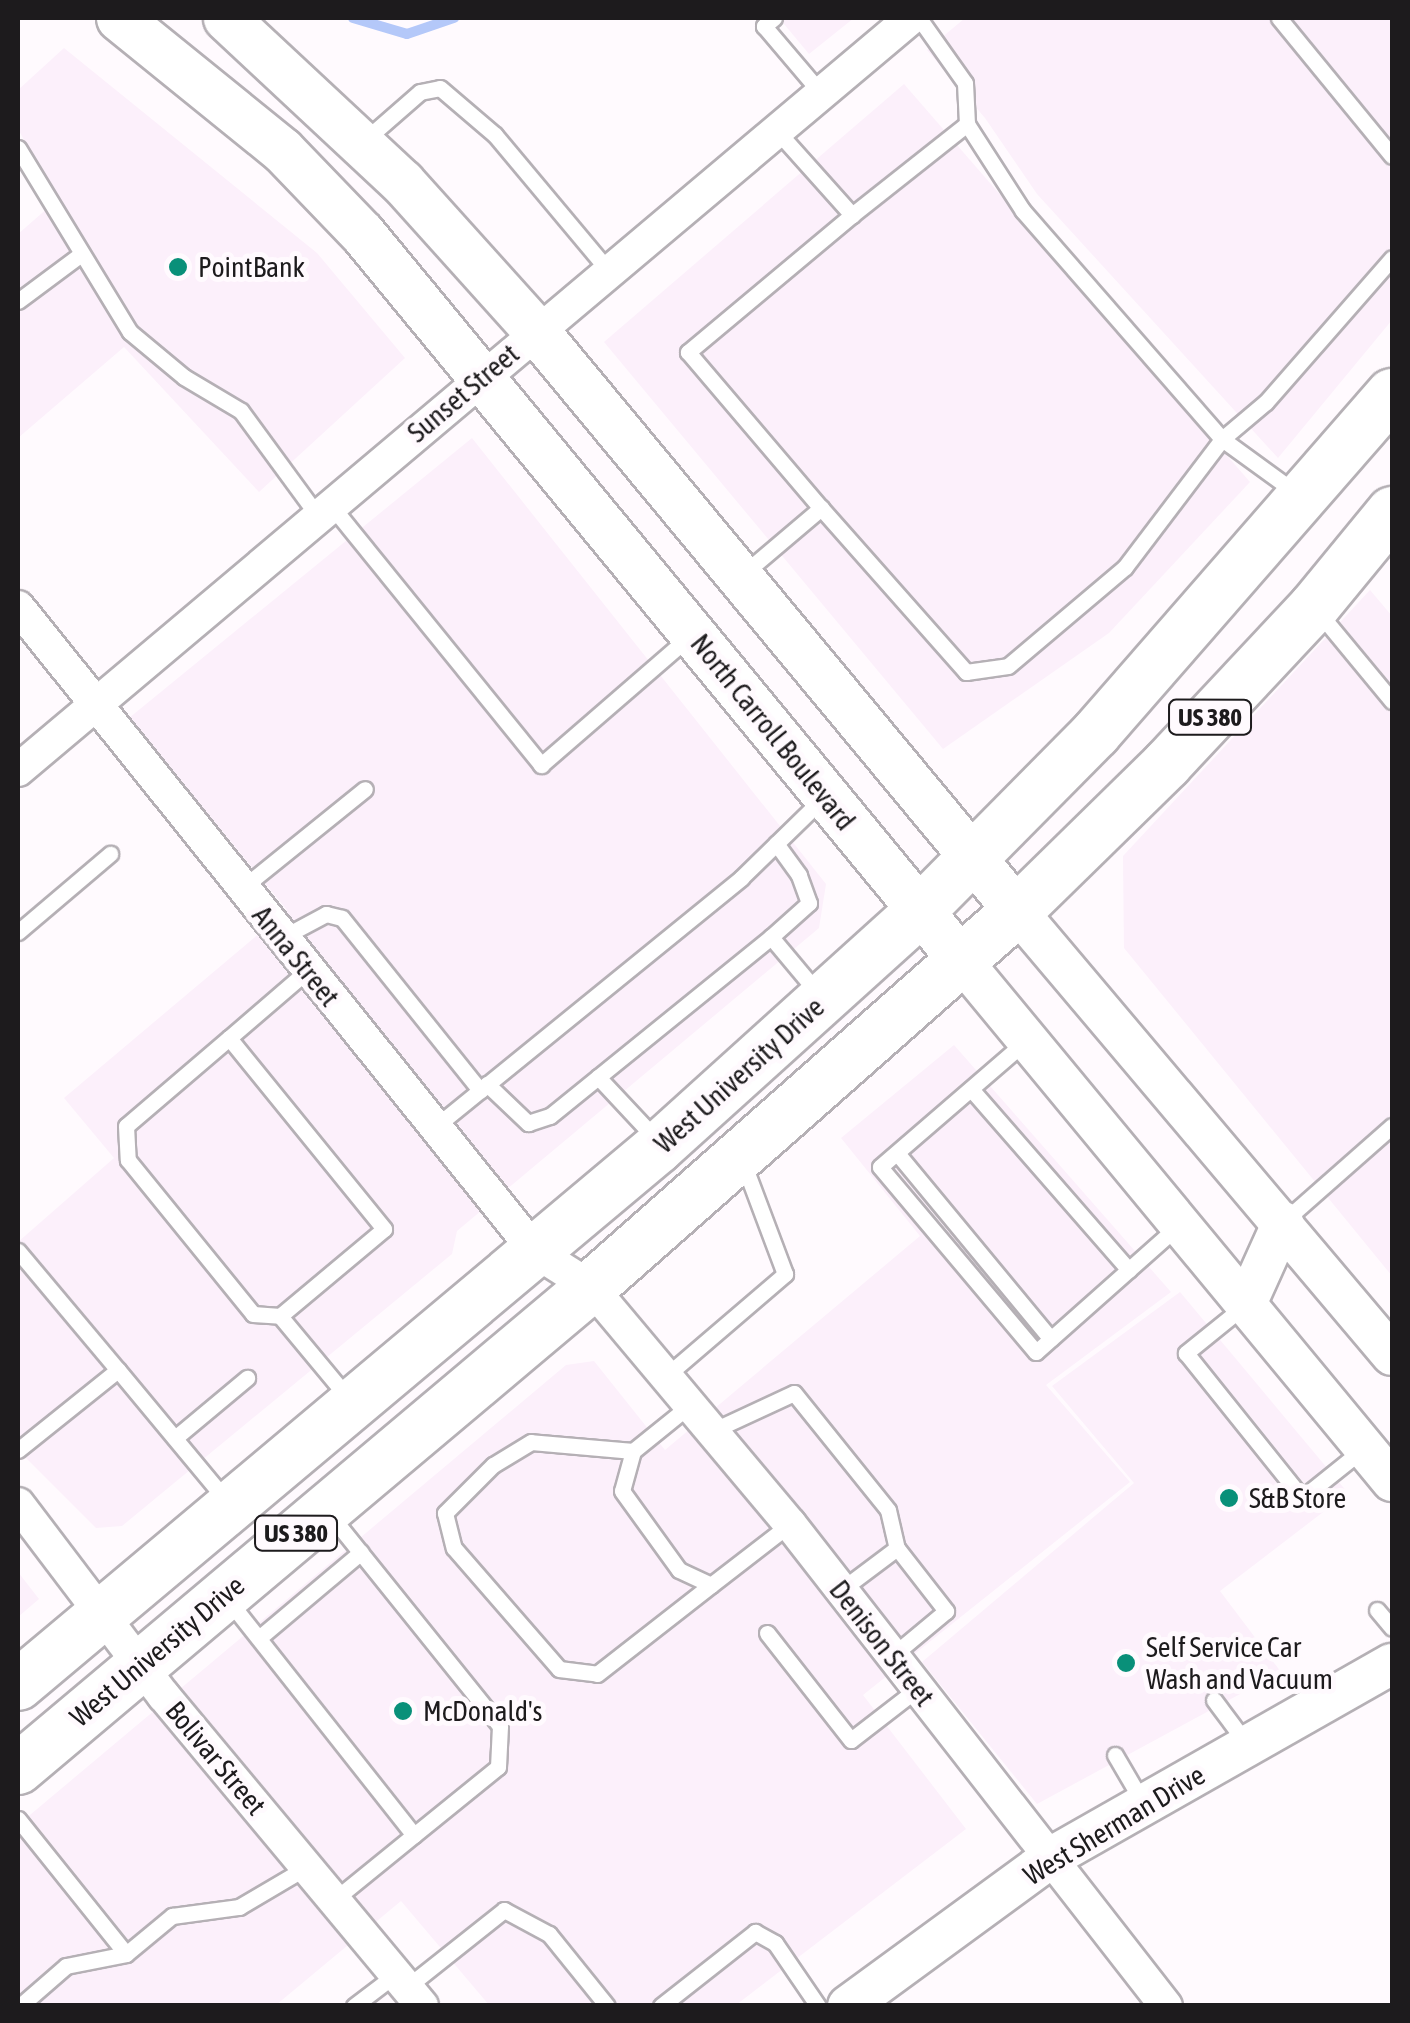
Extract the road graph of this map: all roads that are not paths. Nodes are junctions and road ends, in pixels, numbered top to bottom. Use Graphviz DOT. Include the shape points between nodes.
graph roads {
  1 [pos="119,18"];
  2 [pos="226,18"];
  3 [pos="774,18"];
  4 [pos="911,18"];
  5 [pos="919,18"];
  6 [pos="1279,18"];
  7 [pos="820,92"];
  8 [pos="967,124"];
  9 [pos="776,130"];
  10 [pos="362,143"];
  11 [pos="18,148"];
  12 [pos="1392,156"];
  13 [pos="852,215"];
  14 [pos="80,254"];
  15 [pos="1392,258"];
  16 [pos="608,270"];
  17 [pos="18,301"];
  18 [pos="536,331"];
  19 [pos="481,377"];
  20 [pos="1392,394"];
  21 [pos="1222,439"];
  22 [pos="1304,501"];
  23 [pos="822,508"];
  24 [pos="323,510"];
  25 [pos="1392,512"];
  26 [pos="740,577"];
  27 [pos="18,607"];
  28 [pos="1314,607"];
  29 [pos="692,634"];
  30 [pos="1392,701"];
  31 [pos="92,706"];
  32 [pos="18,770"];
  33 [pos="365,789"];
  34 [pos="825,796"];
  35 [pos="776,843"];
  36 [pos="110,854"];
  37 [pos="974,859"];
  38 [pos="241,888"];
  39 [pos="920,911"];
  40 [pos="1016,911"];
  41 [pos="18,932"];
  42 [pos="281,938"];
  43 [pos="770,938"];
  44 [pos="962,961"];
  45 [pos="308,970"];
  46 [pos="823,999"];
  47 [pos="229,1038"];
  48 [pos="1027,1040"];
  49 [pos="598,1078"];
  50 [pos="484,1087"];
  51 [pos="971,1088"];
  52 [pos="1392,1126"];
  53 [pos="435,1127"];
  54 [pos="662,1145"];
  55 [pos="742,1156"];
  56 [pos="1283,1222"];
  57 [pos="1179,1224"];
  58 [pos="18,1251"];
  59 [pos="536,1252"];
  60 [pos="1129,1270"];
  61 [pos="591,1287"];
  62 [pos="1246,1304"];
  63 [pos="280,1316"];
  64 [pos="1392,1355"];
  65 [pos="118,1370"];
  66 [pos="666,1376"];
  67 [pos="247,1378"];
  68 [pos="690,1404"];
  69 [pos="355,1406"];
  70 [pos="712,1431"];
  71 [pos="175,1438"];
  72 [pos="1364,1447"];
  73 [pos="18,1450"];
  74 [pos="633,1451"];
  75 [pos="1392,1480"];
  76 [pos="18,1504"];
  77 [pos="232,1507"];
  78 [pos="325,1508"];
  79 [pos="790,1524"];
  80 [pos="897,1548"];
  81 [pos="361,1552"];
  82 [pos="711,1585"];
  83 [pos="842,1590"];
  84 [pos="224,1594"];
  85 [pos="1378,1610"];
  86 [pos="104,1614"];
  87 [pos="1392,1628"];
  88 [pos="767,1633"];
  89 [pos="258,1638"];
  90 [pos="892,1656"];
  91 [pos="1392,1664"];
  92 [pos="140,1665"];
  93 [pos="18,1684"];
  94 [pos="917,1689"];
  95 [pos="1214,1700"];
  96 [pos="1248,1746"];
  97 [pos="1114,1755"];
  98 [pos="18,1769"];
  99 [pos="1144,1805"];
  100 [pos="18,1819"];
  101 [pos="414,1835"];
  102 [pos="1050,1858"];
  103 [pos="307,1867"];
  104 [pos="334,1900"];
  105 [pos="126,1954"];
  106 [pos="408,1989"];
  107 [pos="20,2006"];
  108 [pos="354,2006"];
  109 [pos="607,2006"];
  110 [pos="662,2006"];
  111 [pos="818,2006"];
  112 [pos="848,2006"];
  113 [pos="1166,2006"];
  1 -- 19 [label="main road, North Carroll Boulevard" via="282,150 362,233"];
  2 -- 10 [label="main road"];
  3 -- 7 [label="lane" via="764,26"];
  4 -- 7 [label="street, Sunset Street"];
  5 -- 8 [label="lane" via="965,84"];
  6 -- 12 [label="lane"];
  7 -- 9 [label="street, Sunset Street"];
  8 -- 13 [label="lane"];
  8 -- 21 [label="lane" via="1023,211"];
  9 -- 13 [label="lane"];
  9 -- 16 [label="street, Sunset Street"];
  10 -- 16 [label="lane" via="420,92 440,88 494,135"];
  10 -- 18 [label="main road"];
  11 -- 14 [label="lane"];
  13 -- 23 [label="lane" via="688,352"];
  14 -- 17 [label="lane"];
  14 -- 24 [label="lane" via="130,332 241,412"];
  15 -- 21 [label="lane" via="1266,402"];
  16 -- 18 [label="street, Sunset Street"];
  18 -- 19 [label="street, Sunset Street"];
  18 -- 26 [label="main road"];
  19 -- 24 [label="street, Sunset Street"];
  19 -- 29 [label="main road, North Carroll Boulevard"];
  20 -- 22 [label="main road, West University Drive / US 380"];
  21 -- 22 [label="lane" via="1282,478"];
  21 -- 23 [label="lane" via="1125,567 1008,666 966,672"];
  22 -- 37 [label="main road, West University Drive / US 380"];
  23 -- 26 [label="lane"];
  24 -- 29 [label="lane" via="542,765"];
  24 -- 31 [label="street, Sunset Street"];
  25 -- 28 [label="main road, West University Drive / US 380"];
  26 -- 37 [label="main road"];
  27 -- 31 [label="street, Anna Street"];
  28 -- 30 [label="lane"];
  28 -- 40 [label="main road, West University Drive / US 380"];
  29 -- 34 [label="main road, North Carroll Boulevard"];
  31 -- 32 [label="street, Sunset Street"];
  31 -- 38 [label="street, Anna Street"];
  33 -- 38 [label="lane"];
  34 -- 35 [label="lane"];
  34 -- 39 [label="main road, North Carroll Boulevard"];
  35 -- 43 [label="lane" via="800,875 808,903"];
  35 -- 50 [label="lane"];
  36 -- 41 [label="lane"];
  37 -- 39 [label="main road, West University Drive / US 380"];
  37 -- 40 [label="main road"];
  38 -- 42 [label="street, Anna Street"];
  39 -- 44 [label="main road, North Carroll Boulevard"];
  39 -- 46 [label="main road, West University Drive / US 380"];
  40 -- 44 [label="main road, West University Drive / US 380"];
  40 -- 56 [label="street"];
  42 -- 45 [label="street, Anna Street"];
  42 -- 50 [label="lane" via="326,914 342,918"];
  43 -- 46 [label="lane"];
  43 -- 49 [label="lane"];
  44 -- 48 [label="street, North Carroll Boulevard"];
  44 -- 55 [label="main road, West University Drive / US 380"];
  45 -- 47 [label="lane"];
  45 -- 53 [label="street, Anna Street"];
  46 -- 54 [label="main road, West University Drive / US 380"];
  47 -- 63 [label="lane" via="384,1229"];
  47 -- 63 [label="lane" via="126,1126 128,1160 253,1314"];
  48 -- 51 [label="lane"];
  48 -- 57 [label="street, North Carroll Boulevard"];
  49 -- 50 [label="lane" via="550,1116 528,1123"];
  49 -- 54 [label="lane"];
  50 -- 53 [label="lane"];
  51 -- 60 [label="lane"];
  51 -- 60 [label="lane" via="897,1153 1051,1338"];
  52 -- 56 [label="lane"];
  53 -- 59 [label="street, Anna Street"];
  54 -- 59 [label="main road, West University Drive / US 380"];
  55 -- 61 [label="main road, West University Drive / US 380"];
  55 -- 66 [label="lane" via="785,1274"];
  56 -- 62 [label="street"];
  56 -- 64 [label="street"];
  57 -- 60 [label="lane"];
  57 -- 62 [label="street, North Carroll Boulevard"];
  58 -- 65 [label="lane"];
  59 -- 61 [label="street, Anna Street"];
  59 -- 69 [label="main road, West University Drive / US 380"];
  61 -- 66 [label="street, Denison Street"];
  61 -- 78 [label="main road, West University Drive / US 380"];
  62 -- 72 [label="street, North Carroll Boulevard"];
  62 -- 72 [label="lane" via="1186,1353 1302,1498"];
  63 -- 69 [label="lane"];
  65 -- 71 [label="lane"];
  65 -- 73 [label="lane"];
  66 -- 68 [label="street, Denison Street"];
  67 -- 71 [label="lane"];
  68 -- 70 [label="street, Denison Street"];
  68 -- 74 [label="lane"];
  69 -- 77 [label="main road, West University Drive / US 380"];
  70 -- 79 [label="street, Denison Street"];
  70 -- 80 [label="lane" via="794,1394 888,1510"];
  71 -- 77 [label="lane"];
  72 -- 75 [label="street, North Carroll Boulevard"];
  74 -- 82 [label="lane" via="622,1491 679,1570"];
  74 -- 82 [label="lane" via="530,1442 493,1465 445,1513 454,1548 559,1669 598,1674"];
  76 -- 86 [label="street, Bolivar Street"];
  77 -- 86 [label="main road, West University Drive / US 380"];
  78 -- 81 [label="lane"];
  78 -- 84 [label="main road, West University Drive / US 380"];
  79 -- 82 [label="lane"];
  79 -- 83 [label="street, Denison Street"];
  80 -- 83 [label="lane"];
  80 -- 90 [label="lane" via="946,1611"];
  81 -- 89 [label="lane"];
  81 -- 101 [label="lane" via="500,1726 498,1767"];
  83 -- 90 [label="street, Denison Street"];
  84 -- 89 [label="lane"];
  84 -- 92 [label="main road, West University Drive / US 380"];
  85 -- 87 [label="lane"];
  86 -- 92 [label="street, Bolivar Street"];
  86 -- 93 [label="main road, West University Drive / US 380"];
  88 -- 94 [label="lane" via="851,1740"];
  89 -- 101 [label="lane"];
  90 -- 94 [label="street, Denison Street"];
  91 -- 96 [label="street, West Sherman Drive"];
  92 -- 98 [label="main road, West University Drive / US 380"];
  92 -- 103 [label="street, Bolivar Street"];
  94 -- 102 [label="street, Denison Street"];
  95 -- 96 [label="lane"];
  96 -- 99 [label="street, West Sherman Drive"];
  97 -- 99 [label="lane"];
  99 -- 102 [label="street, West Sherman Drive"];
  100 -- 105 [label="lane"];
  101 -- 104 [label="lane"];
  102 -- 112 [label="street, West Sherman Drive"];
  102 -- 113 [label="street, Denison Street"];
  103 -- 104 [label="street, Bolivar Street"];
  103 -- 105 [label="lane" via="239,1907 172,1916"];
  104 -- 106 [label="street, Bolivar Street"];
  105 -- 107 [label="lane" via="66,1966"];
  106 -- 108 [label="lane"];
  106 -- 109 [label="lane" via="504,1910 549,1934"];
  110 -- 111 [label="lane" via="755,1932 775,1943"];
}
